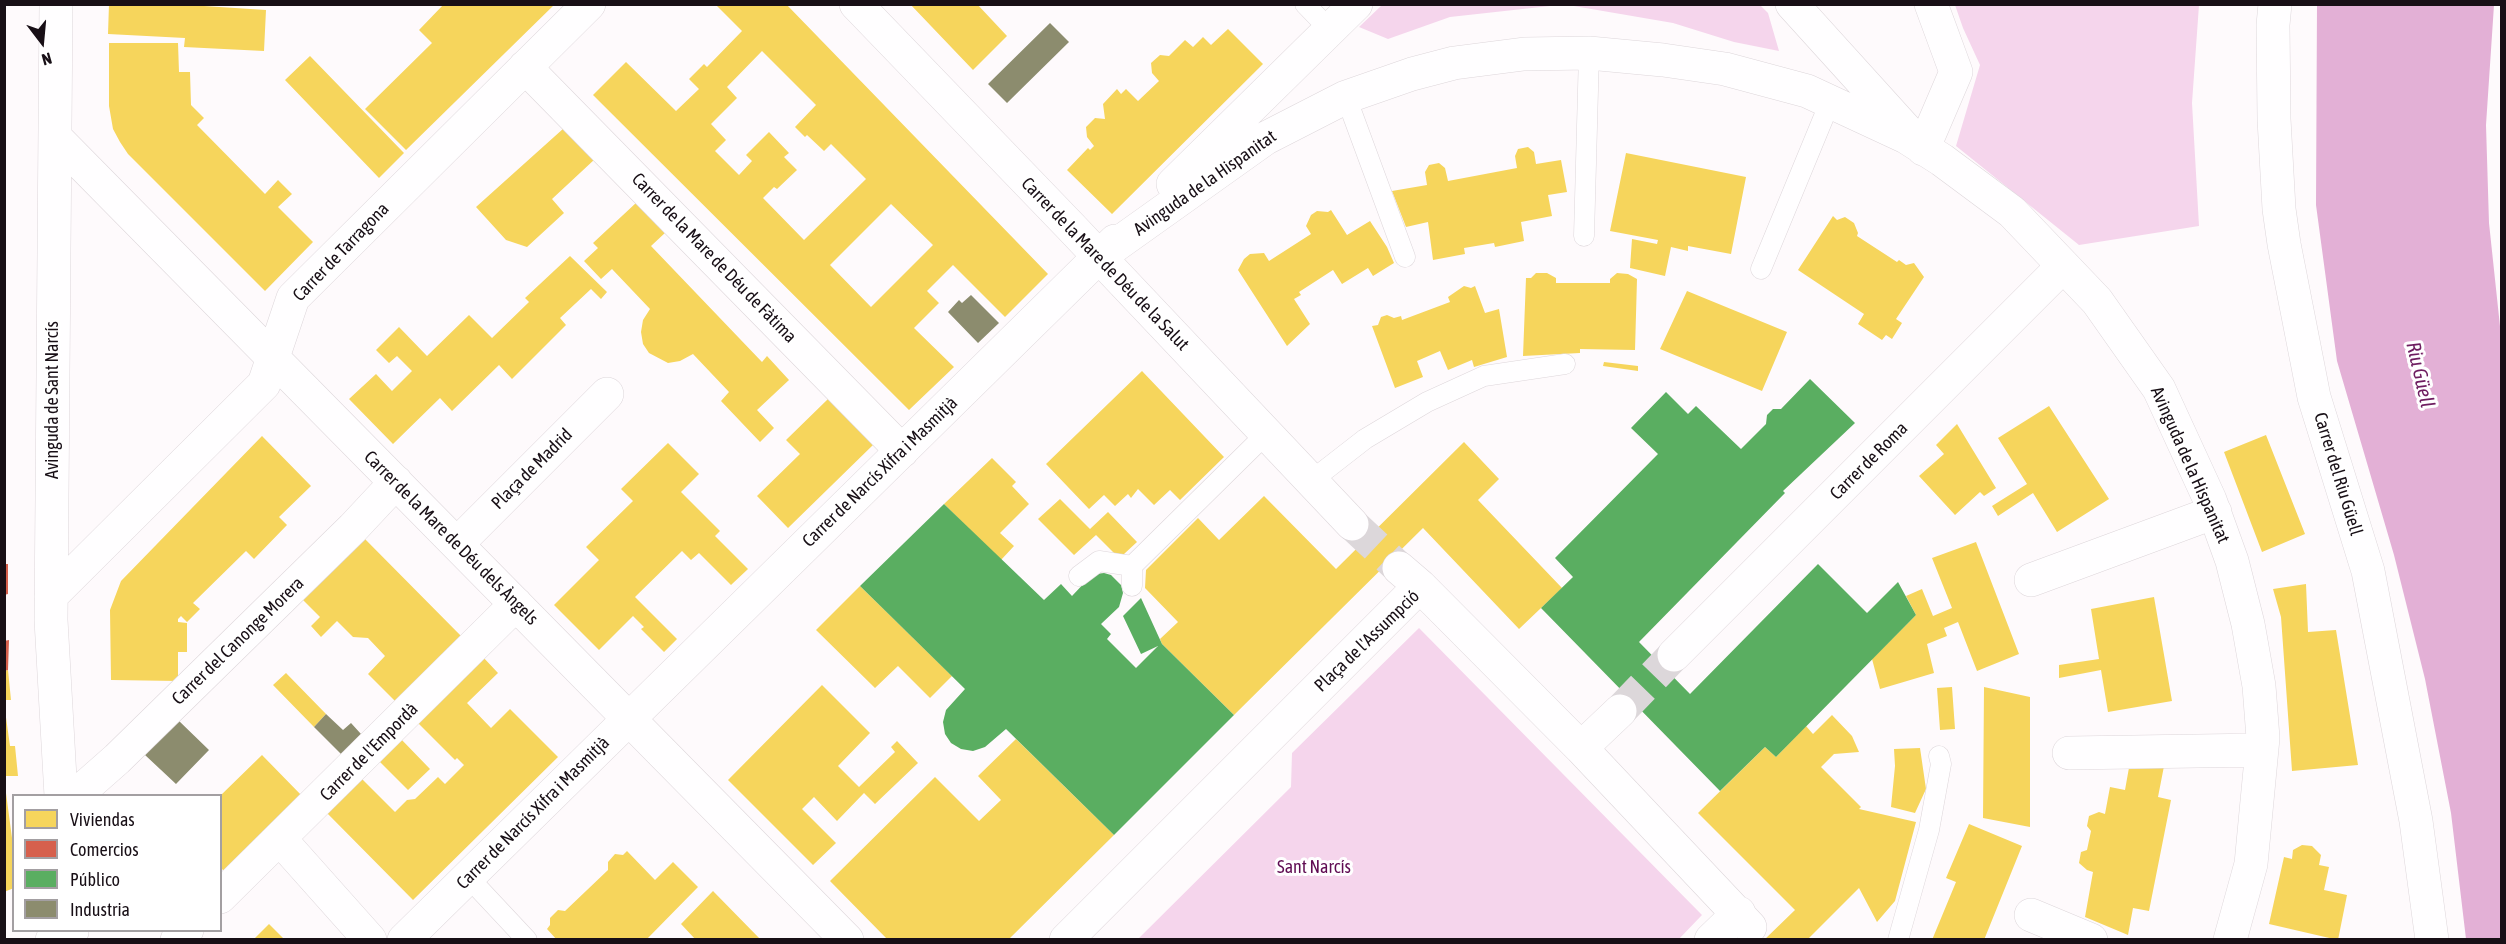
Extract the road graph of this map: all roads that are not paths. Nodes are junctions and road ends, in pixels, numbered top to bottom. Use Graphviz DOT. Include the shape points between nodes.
graph roads {
  1 [pos="56,4"];
  2 [pos="589,4"];
  3 [pos="856,4"];
  4 [pos="1305,4"];
  5 [pos="1356,4"];
  6 [pos="1792,4"];
  7 [pos="1932,4"];
  8 [pos="2275,4"];
  9 [pos="1330,30"];
  10 [pos="1589,53"];
  11 [pos="525,67"];
  12 [pos="1346,97"];
  13 [pos="1830,102"];
  14 [pos="55,137"];
  15 [pos="1923,150"];
  16 [pos="1584,236"];
  17 [pos="1099,257"];
  18 [pos="1406,257"];
  19 [pos="2064,266"];
  20 [pos="1761,269"];
  21 [pos="272,357"];
  22 [pos="1565,364"];
  23 [pos="607,394"];
  24 [pos="1266,434"];
  25 [pos="902,451"];
  26 [pos="1311,481"];
  27 [pos="396,482"];
  28 [pos="2215,512"];
  29 [pos="1352,524"];
  30 [pos="457,544"];
  31 [pos="1132,566"];
  32 [pos="1079,576"];
  33 [pos="2031,580"];
  34 [pos="1132,586"];
  35 [pos="51,596"];
  36 [pos="516,604"];
  37 [pos="1674,655"];
  38 [pos="1620,711"];
  39 [pos="629,719"];
  40 [pos="1581,748"];
  41 [pos="2262,750"];
  42 [pos="2069,753"];
  43 [pos="1939,756"];
  44 [pos="61,794"];
  45 [pos="76,794"];
  46 [pos="280,839"];
  47 [pos="468,877"];
  48 [pos="222,895"];
  49 [pos="2031,915"];
  50 [pos="370,939"];
  51 [pos="404,939"];
  52 [pos="527,939"];
  53 [pos="847,939"];
  54 [pos="1066,939"];
  55 [pos="1711,939"];
  56 [pos="1898,939"];
  57 [pos="2091,939"];
  58 [pos="2230,939"];
  59 [pos="2432,939"];
  1 -- 14 [label="street, Avinguda de Sant Narcís"];
  2 -- 11 [label="street, Carrer de Tarragona"];
  3 -- 17 [label="street, Carrer de la Mare de Déu de la Salut"];
  4 -- 9 [label="lane"];
  5 -- 9 [label="street, Carrer de Narcís Xifra i Masmitjà"];
  6 -- 15 [label="street"];
  7 -- 15 [label="street" via="1956,72"];
  8 -- 59 [label="street, Carrer del Riu Güell" via="2274,119 2284,244 2314,397 2368,571 2416,821"];
  9 -- 17 [label="street, Carrer de Narcís Xifra i Masmitjà"];
  10 -- 12 [label="street, Avinguda de la Hispanitat" via="1524,54 1454,63"];
  10 -- 13 [label="street, Avinguda de la Hispanitat" via="1725,69 1807,91"];
  10 -- 16 [label="lane"];
  11 -- 21 [label="street, Carrer de Tarragona" via="293,298"];
  11 -- 25 [label="street, Carrer de la Mare de Déu de Fàtima"];
  12 -- 17 [label="street, Avinguda de la Hispanitat" via="1266,138"];
  12 -- 18 [label="lane"];
  13 -- 15 [label="street, Avinguda de la Hispanitat" via="1906,137"];
  13 -- 20 [label="lane"];
  14 -- 21 [label="street, Carrer de la Mare de Déu dels Àngels"];
  14 -- 35 [label="street, Avinguda de Sant Narcís"];
  15 -- 19 [label="street, Avinguda de la Hispanitat" via="1942,159 2012,212"];
  17 -- 24 [label="street, Carrer de la Mare de Déu de la Salut"];
  17 -- 25 [label="street, Carrer de Narcís Xifra i Masmitjà"];
  19 -- 28 [label="street, Avinguda de la Hispanitat" via="2097,301 2159,388"];
  19 -- 37 [label="street, Carrer de Roma"];
  21 -- 27 [label="street, Carrer de la Mare de Déu dels Àngels"];
  21 -- 35 [label="street, Carrer de Tarragona" via="264,384"];
  22 -- 26 [label="lane" via="1484,376 1427,402 1365,439"];
  23 -- 30 [label="street, Plaça de Madrid"];
  24 -- 26 [label="street, Carrer de la Mare de Déu de la Salut"];
  24 -- 31 [label="lane"];
  25 -- 39 [label="street, Carrer de Narcís Xifra i Masmitjà"];
  26 -- 29 [label="street, Carrer de la Mare de Déu de la Salut"];
  27 -- 30 [label="street, Carrer de la Mare de Déu dels Àngels"];
  27 -- 45 [label="street, Carrer del Canonge Morera" via="117,759"];
  28 -- 33 [label="street"];
  28 -- 41 [label="street, Avinguda de la Hispanitat" via="2248,624 2259,686"];
  30 -- 36 [label="street, Carrer de la Mare de Déu dels Àngels"];
  31 -- 32 [label="lane" via="1099,561"];
  31 -- 34 [label="lane"];
  35 -- 44 [label="street, Avinguda de Sant Narcís"];
  36 -- 39 [label="street, Carrer de la Mare de Déu dels Àngels"];
  36 -- 46 [label="street, Carrer de l'Empordà"];
  38 -- 40 [label="street"];
  39 -- 47 [label="street, Carrer de Narcís Xifra i Masmitjà"];
  39 -- 53 [label="street, Carrer de la Mare de Déu dels Àngels"];
  40 -- 54 [label="street, Plaça de l'Assumpció" via="1409,577"];
  40 -- 55 [label="street, Plaça de l'Assumpció" via="1744,920"];
  41 -- 42 [label="street"];
  41 -- 58 [label="street, Avinguda de la Hispanitat" via="2251,864"];
  43 -- 56 [label="lane" via="1941,764 1929,830"];
  46 -- 48 [label="street, Carrer de l'Empordà"];
  46 -- 50 [label="street"];
  47 -- 51 [label="street, Carrer de Narcís Xifra i Masmitjà"];
  47 -- 52 [label="lane"];
  49 -- 57 [label="street"];
}
